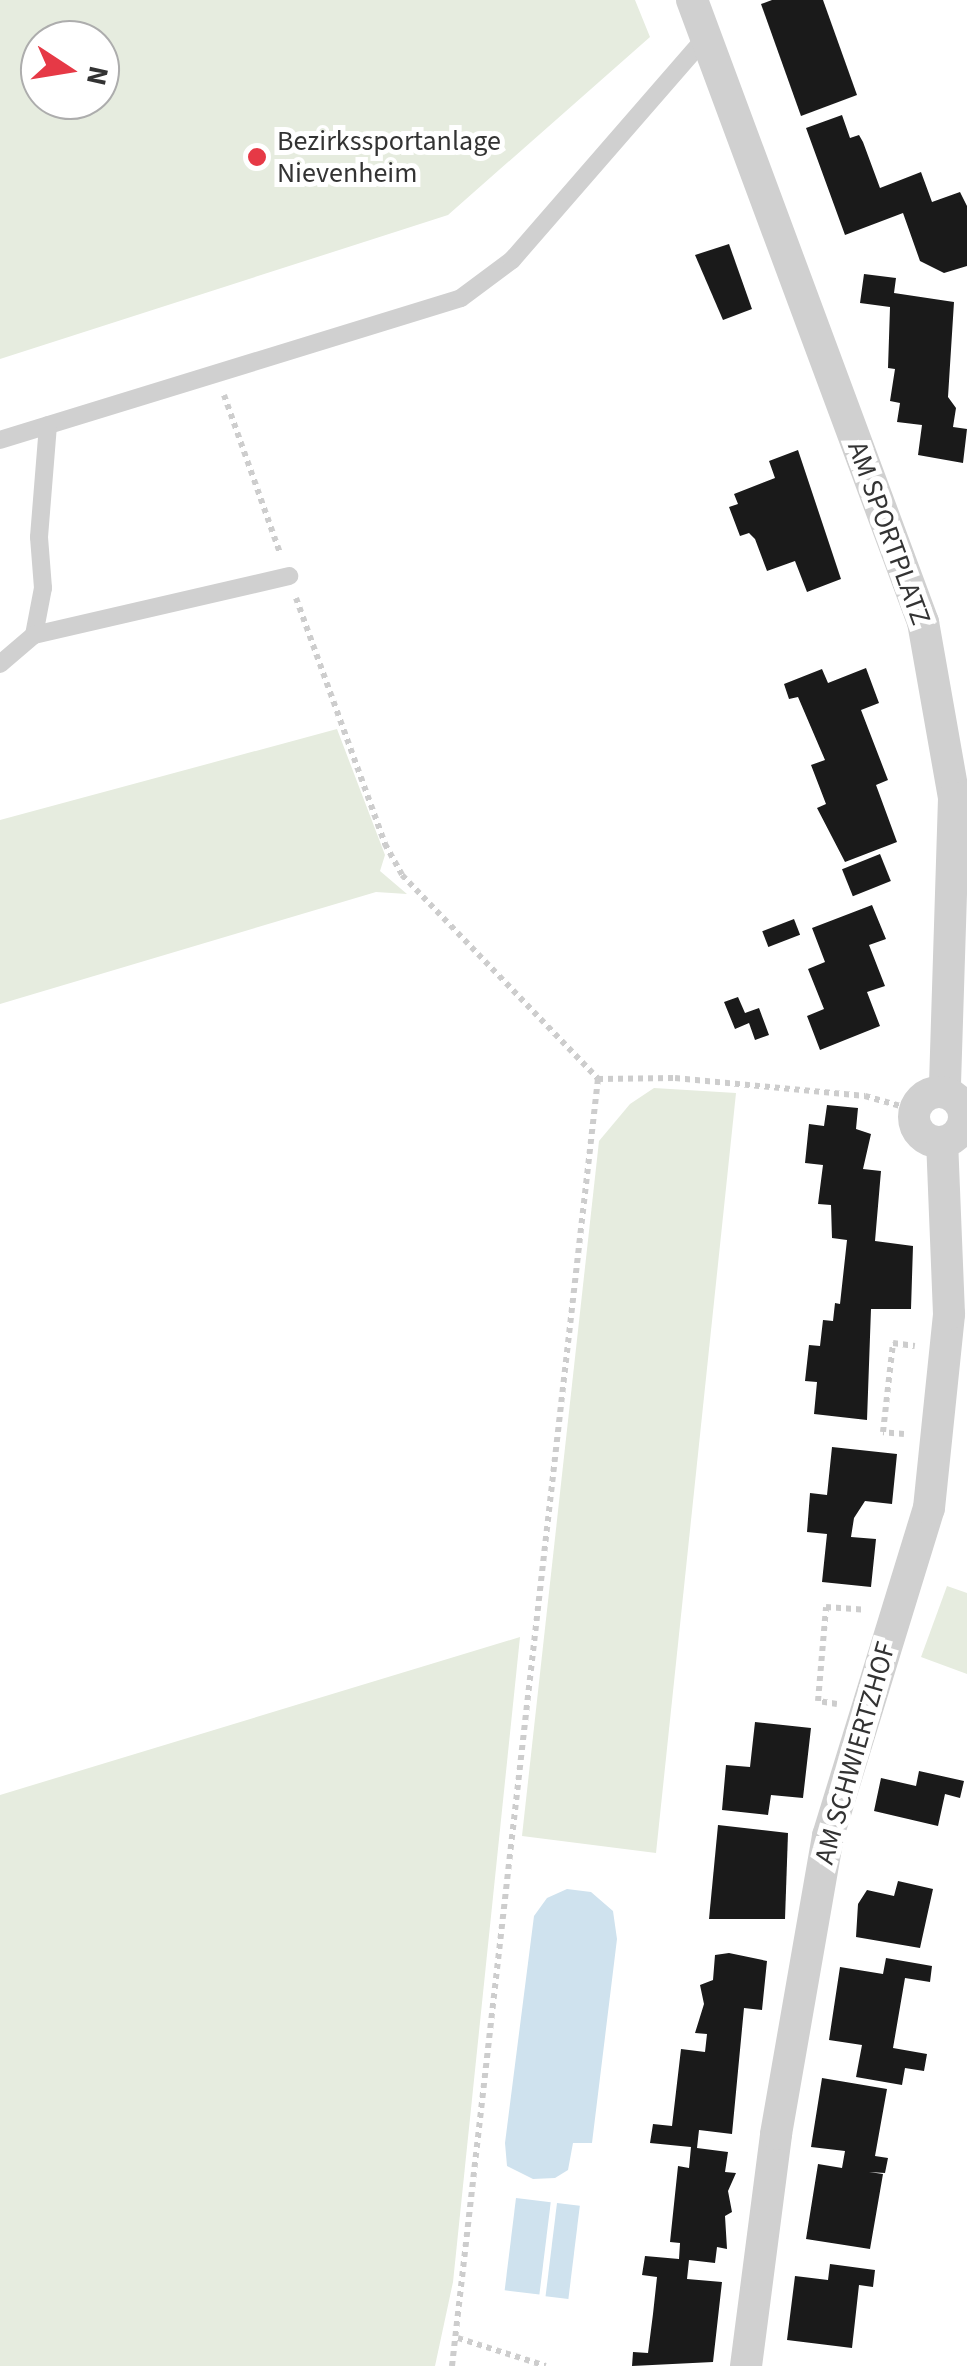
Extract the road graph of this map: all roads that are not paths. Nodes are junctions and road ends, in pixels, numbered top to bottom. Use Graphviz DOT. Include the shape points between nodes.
graph roads {
  1 [pos="692,0"];
  2 [pos="706,37"];
  3 [pos="48,425"];
  4 [pos="0,440"];
  5 [pos="288,576"];
  6 [pos="34,635"];
  7 [pos="0,664"];
  8 [pos="945,1092"];
  9 [pos="958,1129"];
  10 [pos="746,2366"];
  1 -- 2 [label="street, AM SPORTPLATZ"];
  2 -- 3 [label="lane" via="512,260 461,298"];
  2 -- 8 [label="street, AM SPORTPLATZ" via="922,622 954,798"];
  3 -- 4 [label="lane"];
  3 -- 6 [label="lane" via="39,537 43,588"];
  5 -- 6 [label="lane"];
  6 -- 7 [label="lane"];
  8 -- 9 [label="street" via="964,1109"];
  8 -- 9 [label="street" via="926,1095 914,1110 923,1137"];
  9 -- 10 [label="street, AM SCHWIERTZHOF" via="939,1439 926,1522 863,1707 828,1836"];
}
